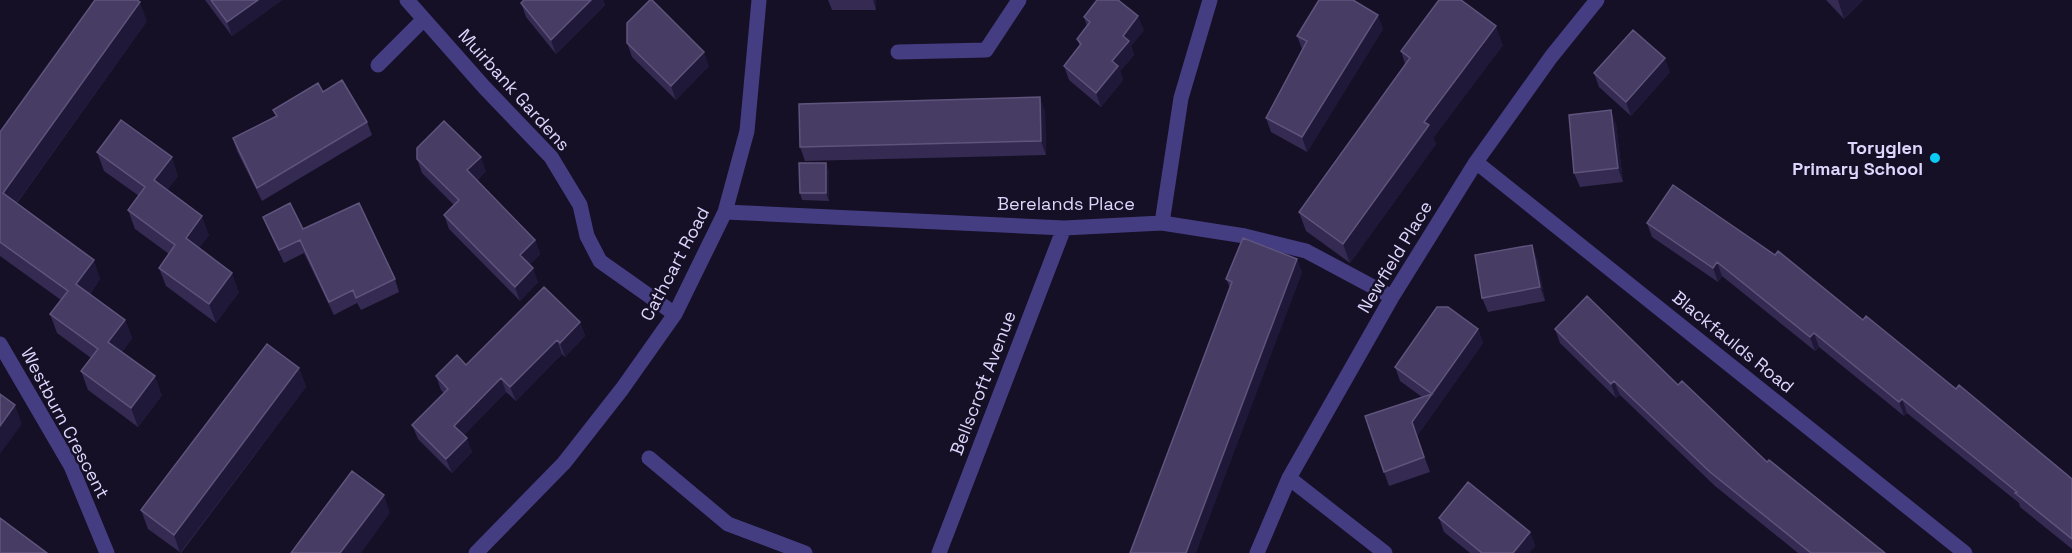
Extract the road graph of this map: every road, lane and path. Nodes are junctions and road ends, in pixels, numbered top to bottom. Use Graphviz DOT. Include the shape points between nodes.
graph roads {
  1 [pos="759,0"];
  2 [pos="1019,0"];
  3 [pos="1210,0"];
  4 [pos="1597,0"];
  5 [pos="411,1"];
  6 [pos="424,19"];
  7 [pos="898,52"];
  8 [pos="378,65"];
  9 [pos="1476,162"];
  10 [pos="725,212"];
  11 [pos="1162,223"];
  12 [pos="1064,228"];
  13 [pos="1392,297"];
  14 [pos="675,314"];
  15 [pos="0,344"];
  16 [pos="649,458"];
  17 [pos="1289,478"];
  18 [pos="107,553"];
  19 [pos="476,553"];
  20 [pos="805,553"];
  21 [pos="939,553"];
  22 [pos="1257,553"];
  23 [pos="1385,553"];
  24 [pos="1965,553"];
  1 -- 10 [label="street, Cathcart Road" via="747,131"];
  2 -- 7 [label="street" via="986,50"];
  3 -- 11 [label="street" via="1181,98"];
  4 -- 9 [label="street, Newfield Place"];
  5 -- 6 [label="street, Muirbank Gardens"];
  6 -- 8 [label="street"];
  6 -- 14 [label="street, Muirbank Gardens" via="551,157 580,205 600,261"];
  9 -- 13 [label="street, Newfield Place"];
  9 -- 24 [label="street, Blackfaulds Road"];
  10 -- 12 [label="street, Berelands Place"];
  10 -- 14 [label="street, Cathcart Road"];
  11 -- 12 [label="street, Berelands Place"];
  11 -- 13 [label="street, Berelands Place" via="1245,236 1305,251"];
  12 -- 21 [label="street, Bellscroft Avenue"];
  13 -- 17 [label="street, Newfield Place"];
  14 -- 19 [label="street, Cathcart Road" via="564,463"];
  15 -- 18 [label="street, Westburn Crescent" via="71,466"];
  16 -- 20 [label="street" via="728,524"];
  17 -- 22 [label="street, Newfield Place"];
  17 -- 23 [label="street"];
}
